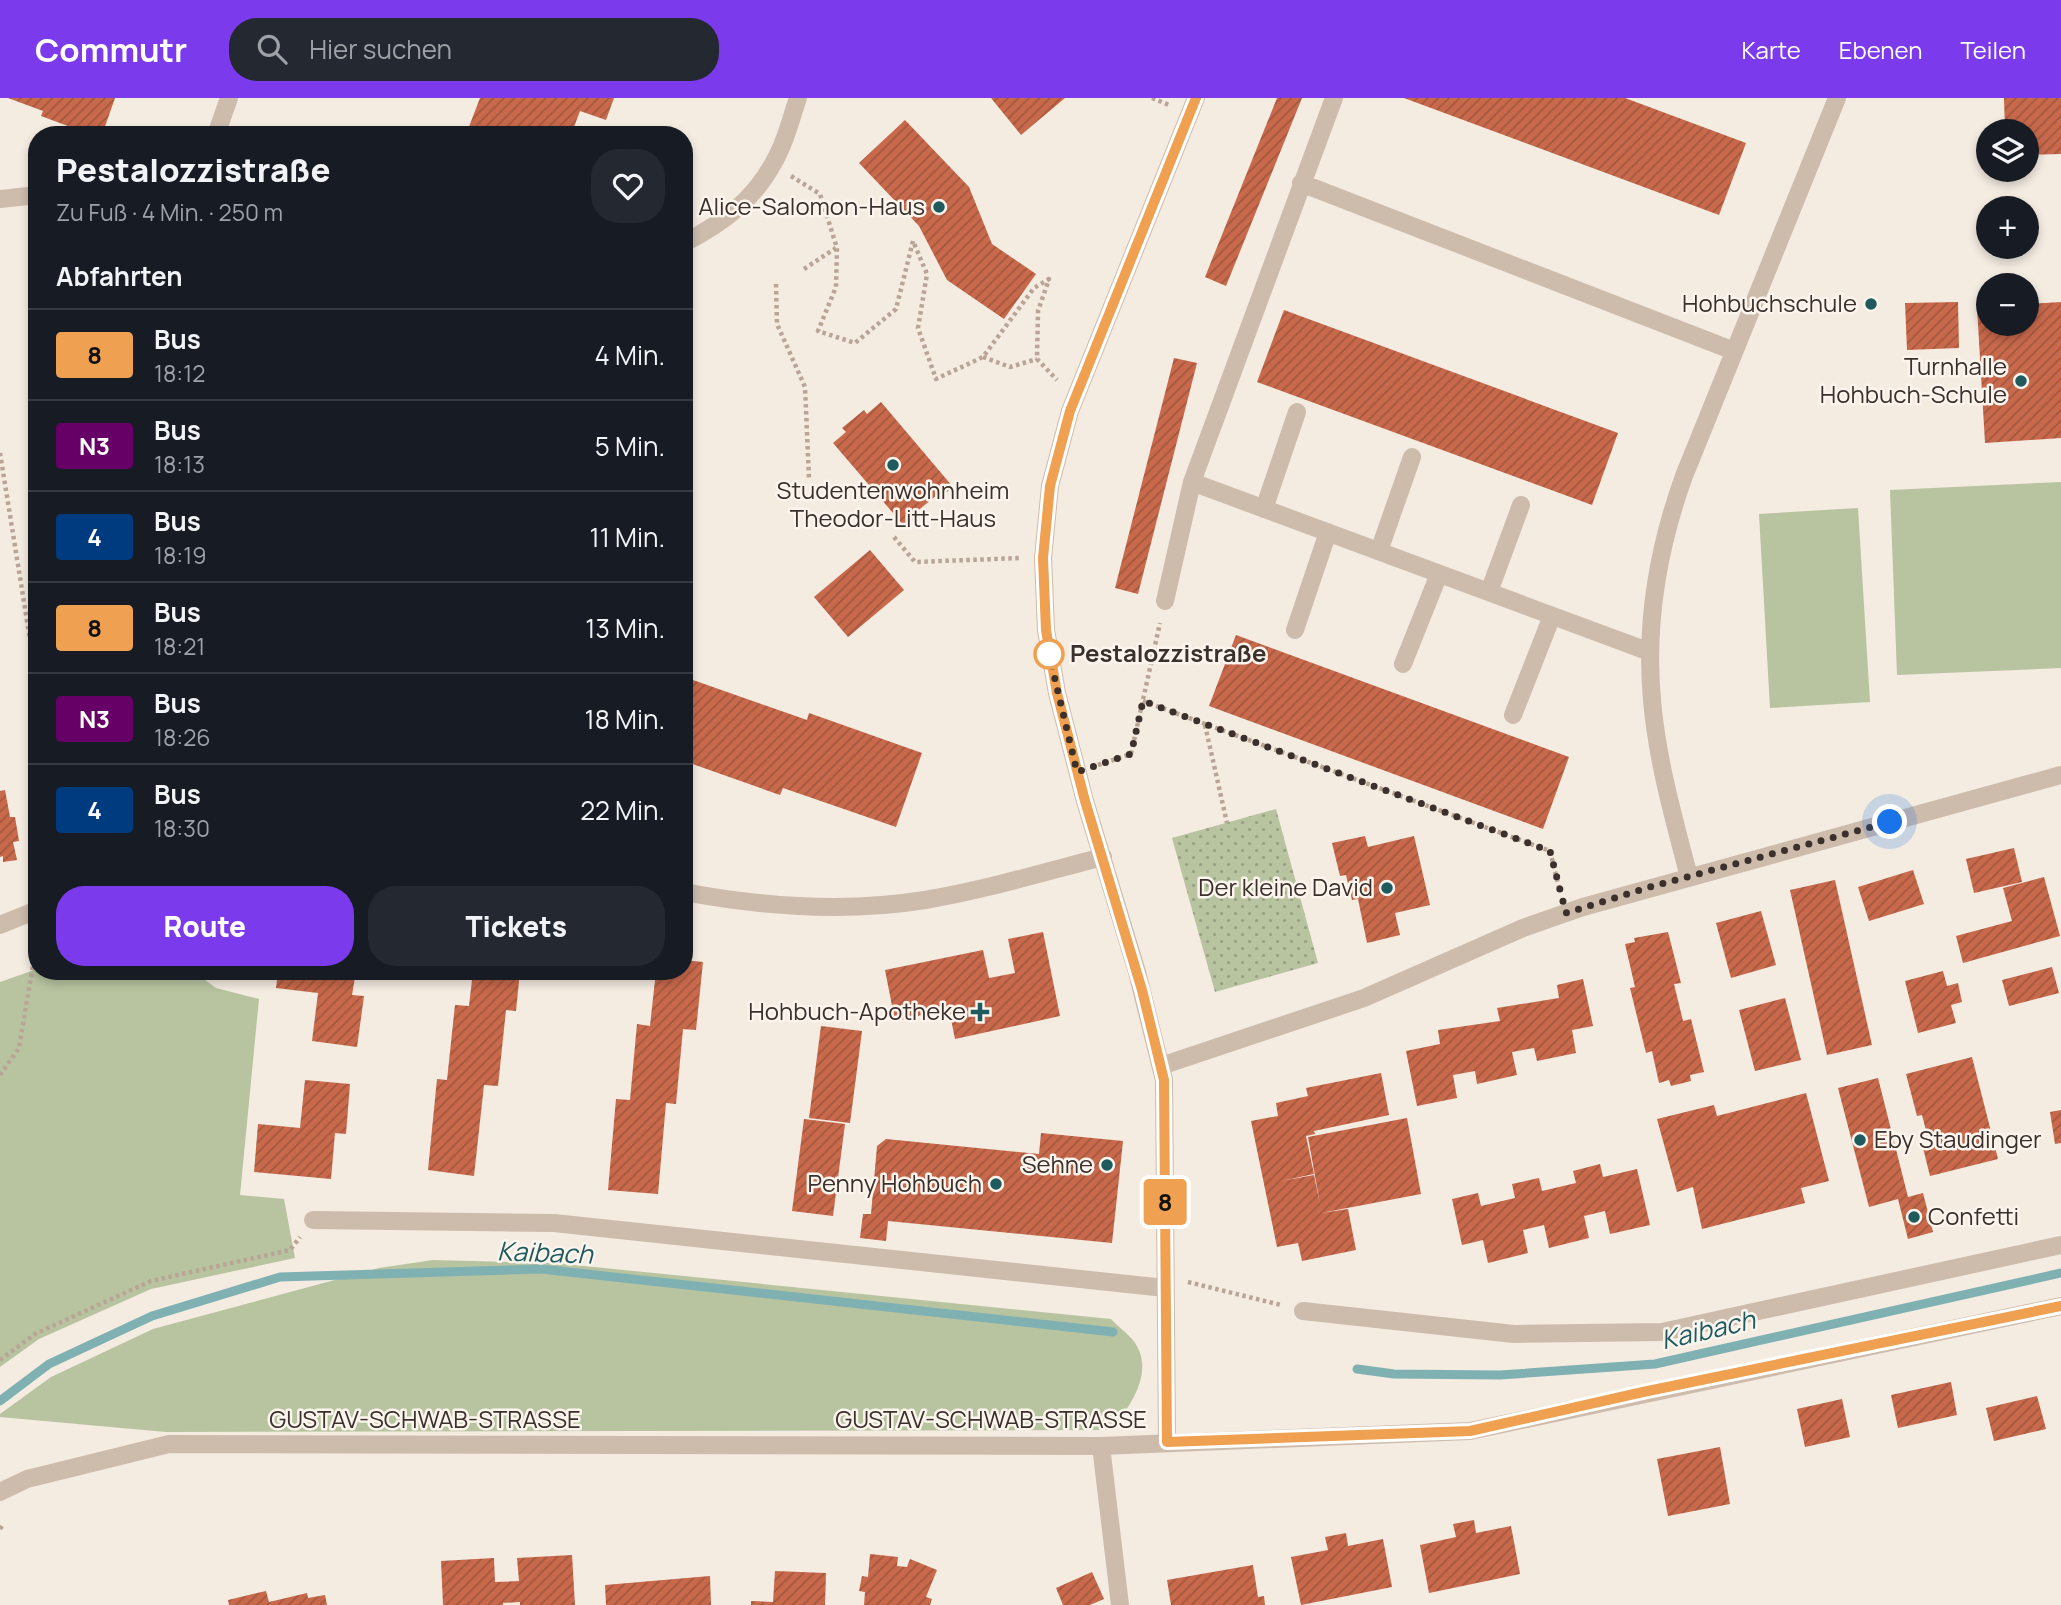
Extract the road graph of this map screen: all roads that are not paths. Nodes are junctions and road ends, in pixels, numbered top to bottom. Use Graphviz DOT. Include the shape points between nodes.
graph roads {
  1 [pos="229,98"];
  2 [pos="798,98"];
  3 [pos="1196,98"];
  4 [pos="1334,98"];
  5 [pos="1837,98"];
  6 [pos="219,126"];
  7 [pos="1301,183"];
  8 [pos="28,196"];
  9 [pos="0,198"];
  10 [pos="693,238"];
  11 [pos="1734,351"];
  12 [pos="1297,412"];
  13 [pos="1412,457"];
  14 [pos="1192,482"];
  15 [pos="1521,505"];
  16 [pos="1264,509"];
  17 [pos="1328,533"];
  18 [pos="1379,551"];
  19 [pos="1439,574"];
  20 [pos="1489,592"];
  21 [pos="1165,601"];
  22 [pos="1552,616"];
  23 [pos="1295,630"];
  24 [pos="1650,652"];
  25 [pos="1403,664"];
  26 [pos="1513,715"];
  27 [pos="2061,775"];
  28 [pos="1103,857"];
  29 [pos="1689,877"];
  30 [pos="693,893"];
  31 [pos="28,914"];
  32 [pos="0,925"];
  33 [pos="1161,1066"];
  34 [pos="313,1220"];
  35 [pos="2061,1245"];
  36 [pos="1166,1282"];
  37 [pos="2061,1306"];
  38 [pos="1303,1311"];
  39 [pos="1167,1442"];
  40 [pos="1101,1446"];
  41 [pos="0,1492"];
  42 [pos="1120,1605"];
  1 -- 6 [label="street"];
  2 -- 10 [label="street" via="766,177 736,211"];
  3 -- 28 [label="street" via="1075,399 1050,486 1043,558 1050,660"];
  4 -- 7 [label="street"];
  5 -- 11 [label="street"];
  7 -- 11 [label="street"];
  7 -- 14 [label="street"];
  8 -- 9 [label="street"];
  11 -- 24 [label="street" via="1668,523 1657,574"];
  12 -- 16 [label="street"];
  13 -- 18 [label="street"];
  14 -- 16 [label="street"];
  14 -- 21 [label="street"];
  15 -- 20 [label="street"];
  16 -- 17 [label="street"];
  17 -- 18 [label="street"];
  17 -- 23 [label="street"];
  18 -- 19 [label="street"];
  19 -- 20 [label="street"];
  19 -- 25 [label="street"];
  20 -- 22 [label="street"];
  22 -- 24 [label="street"];
  22 -- 26 [label="street"];
  24 -- 29 [label="street" via="1656,731"];
  27 -- 29 [label="street"];
  28 -- 30 [label="street" via="922,901 827,908"];
  28 -- 33 [label="street"];
  29 -- 33 [label="street" via="1566,913 1488,942 1364,998"];
  31 -- 32 [label="street"];
  33 -- 36 [label="street" via="1166,1124"];
  34 -- 36 [label="street" via="554,1223"];
  35 -- 38 [label="street" via="1662,1332 1514,1334"];
  36 -- 39 [label="street"];
  37 -- 39 [label="street, GUSTAV-SCHWAB-STRASSE" via="1470,1431"];
  39 -- 40 [label="street, GUSTAV-SCHWAB-STRASSE"];
  40 -- 41 [label="street, GUSTAV-SCHWAB-STRASSE" via="169,1444 27,1479"];
  40 -- 42 [label="street"];
}
